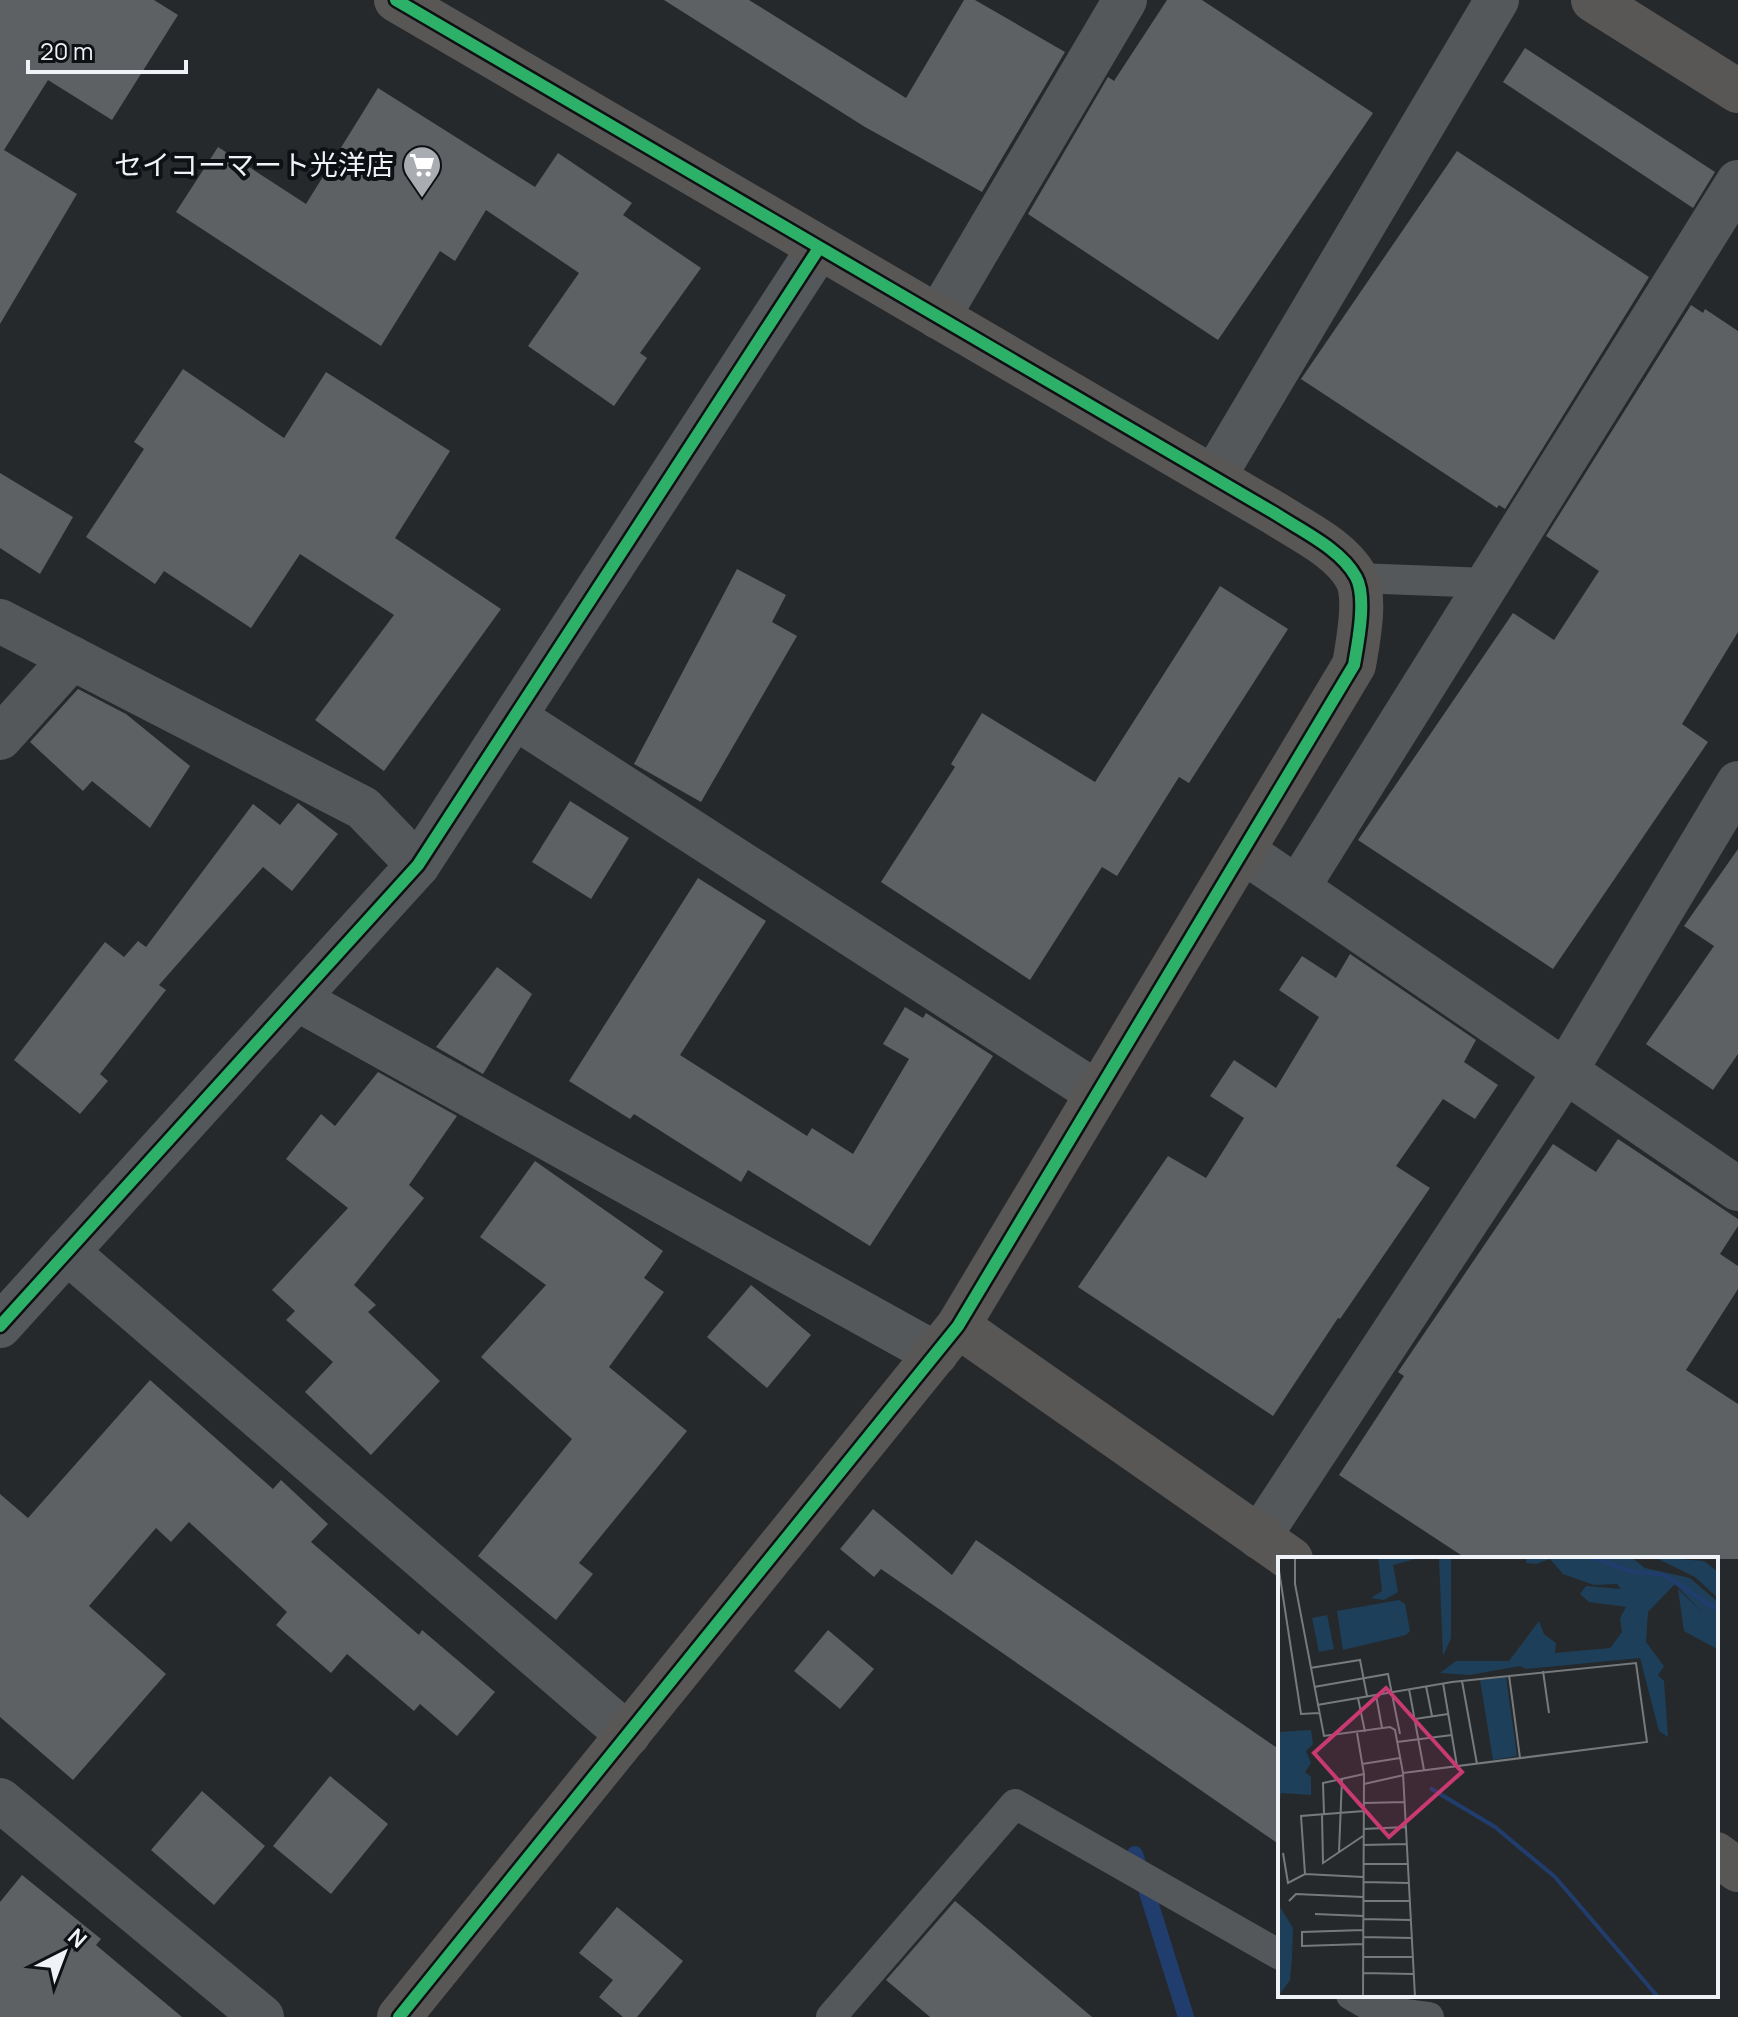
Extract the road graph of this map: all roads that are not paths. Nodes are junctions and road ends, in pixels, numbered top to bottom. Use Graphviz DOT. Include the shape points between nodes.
graph roads {
  1 [pos="396,0"];
  2 [pos="1125,0"];
  3 [pos="1497,0"];
  4 [pos="1593,0"];
  5 [pos="1738,91"];
  6 [pos="1738,182"];
  7 [pos="819,248"];
  8 [pos="938,317"];
  9 [pos="1214,477"];
  10 [pos="1357,578"];
  11 [pos="1488,583"];
  12 [pos="0,621"];
  13 [pos="72,658"];
  14 [pos="516,718"];
  15 [pos="0,738"];
  16 [pos="1738,783"];
  17 [pos="1243,851"];
  18 [pos="418,865"];
  19 [pos="1298,887"];
  20 [pos="299,1000"];
  21 [pos="1566,1070"];
  22 [pos="1097,1093"];
  23 [pos="1738,1189"];
  24 [pos="67,1252"];
  25 [pos="0,1326"];
  26 [pos="947,1340"];
  27 [pos="1275,1548"];
  28 [pos="628,1735"];
  29 [pos="0,1800"];
  30 [pos="1718,1855"];
  31 [pos="1738,1870"];
  32 [pos="1278,1954"];
  33 [pos="1354,1997"];
  34 [pos="262,2017"];
  35 [pos="399,2017"];
  36 [pos="831,2017"];
  37 [pos="1429,2017"];
  1 -- 7 [label="street"];
  2 -- 8 [label="street"];
  3 -- 9 [label="street"];
  4 -- 5 [label="street"];
  6 -- 11 [label="street"];
  7 -- 8 [label="street"];
  7 -- 14 [label="street"];
  8 -- 9 [label="street"];
  9 -- 10 [label="street" via="1335,553"];
  10 -- 11 [label="lane"];
  10 -- 17 [label="street" via="1361,619 1354,665"];
  11 -- 19 [label="street"];
  12 -- 13 [label="street"];
  13 -- 15 [label="street"];
  13 -- 18 [label="street" via="363,808"];
  14 -- 18 [label="street"];
  14 -- 22 [label="street"];
  16 -- 21 [label="street"];
  17 -- 19 [label="street"];
  17 -- 22 [label="street"];
  18 -- 20 [label="street"];
  19 -- 21 [label="street"];
  20 -- 24 [label="street"];
  20 -- 26 [label="street"];
  21 -- 23 [label="street"];
  21 -- 27 [label="street"];
  22 -- 26 [label="street"];
  24 -- 25 [label="street"];
  24 -- 28 [label="street"];
  26 -- 27 [label="street"];
  26 -- 28 [label="street"];
  28 -- 35 [label="street"];
  29 -- 34 [label="street"];
  30 -- 31 [label="street"];
  32 -- 36 [label="lane" via="1015,1804"];
  33 -- 37 [label="lane" via="1377,2010"];
}
